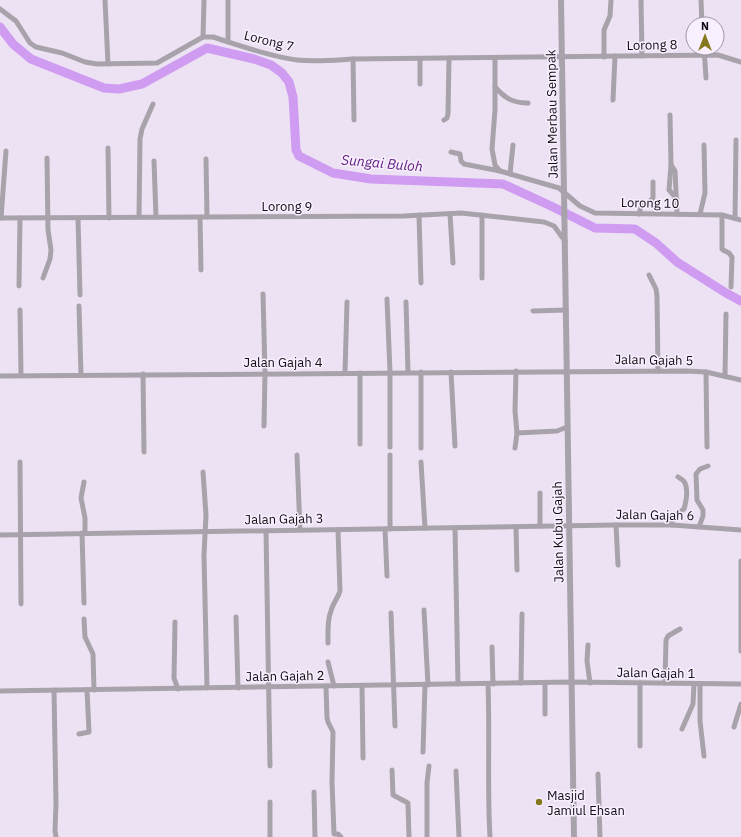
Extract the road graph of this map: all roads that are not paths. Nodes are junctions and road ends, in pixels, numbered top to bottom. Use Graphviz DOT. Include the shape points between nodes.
graph roads {
  1 [pos="105,0"];
  2 [pos="204,0"];
  3 [pos="228,0"];
  4 [pos="561,0"];
  5 [pos="611,0"];
  6 [pos="641,0"];
  7 [pos="701,0"];
  8 [pos="0,8"];
  9 [pos="702,16"];
  10 [pos="203,37"];
  11 [pos="228,42"];
  12 [pos="685,55"];
  13 [pos="615,56"];
  14 [pos="642,56"];
  15 [pos="704,56"];
  16 [pos="723,56"];
  17 [pos="562,57"];
  18 [pos="604,57"];
  19 [pos="449,58"];
  20 [pos="495,58"];
  21 [pos="353,59"];
  22 [pos="420,59"];
  23 [pos="741,62"];
  24 [pos="108,64"];
  25 [pos="706,78"];
  26 [pos="420,84"];
  27 [pos="495,87"];
  28 [pos="613,100"];
  29 [pos="528,103"];
  30 [pos="153,104"];
  31 [pos="670,115"];
  32 [pos="354,120"];
  33 [pos="444,120"];
  34 [pos="736,140"];
  35 [pos="513,145"];
  36 [pos="704,145"];
  37 [pos="108,148"];
  38 [pos="6,151"];
  39 [pos="451,152"];
  40 [pos="47,158"];
  41 [pos="206,158"];
  42 [pos="154,161"];
  43 [pos="500,170"];
  44 [pos="510,174"];
  45 [pos="653,182"];
  46 [pos="564,195"];
  47 [pos="450,214"];
  48 [pos="639,214"];
  49 [pos="677,214"];
  50 [pos="700,214"];
  51 [pos="722,214"];
  52 [pos="419,215"];
  53 [pos="482,215"];
  54 [pos="139,217"];
  55 [pos="156,217"];
  56 [pos="200,217"];
  57 [pos="207,217"];
  58 [pos="0,218"];
  59 [pos="20,218"];
  60 [pos="48,218"];
  61 [pos="78,218"];
  62 [pos="109,218"];
  63 [pos="738,219"];
  64 [pos="564,228"];
  65 [pos="565,241"];
  66 [pos="453,263"];
  67 [pos="201,270"];
  68 [pos="649,275"];
  69 [pos="43,278"];
  70 [pos="482,278"];
  71 [pos="421,282"];
  72 [pos="19,286"];
  73 [pos="731,287"];
  74 [pos="263,294"];
  75 [pos="80,295"];
  76 [pos="387,299"];
  77 [pos="347,302"];
  78 [pos="406,302"];
  79 [pos="79,306"];
  80 [pos="20,310"];
  81 [pos="566,310"];
  82 [pos="533,311"];
  83 [pos="726,314"];
  84 [pos="516,371"];
  85 [pos="566,371"];
  86 [pos="658,371"];
  87 [pos="390,372"];
  88 [pos="408,372"];
  89 [pos="422,372"];
  90 [pos="451,372"];
  91 [pos="706,372"];
  92 [pos="265,373"];
  93 [pos="346,373"];
  94 [pos="360,373"];
  95 [pos="143,374"];
  96 [pos="21,375"];
  97 [pos="81,375"];
  98 [pos="0,376"];
  99 [pos="725,376"];
  100 [pos="741,380"];
  101 [pos="264,426"];
  102 [pos="567,427"];
  103 [pos="517,433"];
  104 [pos="360,444"];
  105 [pos="390,446"];
  106 [pos="455,446"];
  107 [pos="707,447"];
  108 [pos="422,448"];
  109 [pos="515,448"];
  110 [pos="144,452"];
  111 [pos="297,455"];
  112 [pos="390,455"];
  113 [pos="20,462"];
  114 [pos="422,462"];
  115 [pos="708,466"];
  116 [pos="203,472"];
  117 [pos="678,477"];
  118 [pos="84,482"];
  119 [pos="540,493"];
  120 [pos="616,525"];
  121 [pos="672,525"];
  122 [pos="540,526"];
  123 [pos="569,526"];
  124 [pos="516,527"];
  125 [pos="699,527"];
  126 [pos="425,528"];
  127 [pos="455,528"];
  128 [pos="388,529"];
  129 [pos="300,530"];
  130 [pos="338,530"];
  131 [pos="741,530"];
  132 [pos="266,531"];
  133 [pos="205,532"];
  134 [pos="84,533"];
  135 [pos="22,534"];
  136 [pos="0,535"];
  137 [pos="741,561"];
  138 [pos="618,565"];
  139 [pos="517,570"];
  140 [pos="387,576"];
  141 [pos="84,603"];
  142 [pos="21,604"];
  143 [pos="424,610"];
  144 [pos="392,612"];
  145 [pos="522,614"];
  146 [pos="236,618"];
  147 [pos="84,619"];
  148 [pos="175,622"];
  149 [pos="680,629"];
  150 [pos="328,643"];
  151 [pos="588,645"];
  152 [pos="492,647"];
  153 [pos="741,651"];
  154 [pos="328,662"];
  155 [pos="570,682"];
  156 [pos="521,683"];
  157 [pos="545,683"];
  158 [pos="590,683"];
  159 [pos="640,683"];
  160 [pos="665,683"];
  161 [pos="458,684"];
  162 [pos="490,684"];
  163 [pos="694,684"];
  164 [pos="700,684"];
  165 [pos="741,684"];
  166 [pos="394,685"];
  167 [pos="426,685"];
  168 [pos="326,686"];
  169 [pos="334,686"];
  170 [pos="362,686"];
  171 [pos="269,687"];
  172 [pos="207,688"];
  173 [pos="238,688"];
  174 [pos="178,689"];
  175 [pos="54,690"];
  176 [pos="87,690"];
  177 [pos="94,690"];
  178 [pos="0,691"];
  179 [pos="741,704"];
  180 [pos="545,714"];
  181 [pos="395,726"];
  182 [pos="734,727"];
  183 [pos="682,729"];
  184 [pos="79,734"];
  185 [pos="640,746"];
  186 [pos="423,752"];
  187 [pos="704,756"];
  188 [pos="363,758"];
  189 [pos="270,766"];
  190 [pos="429,766"];
  191 [pos="392,770"];
  192 [pos="456,771"];
  193 [pos="598,774"];
  194 [pos="314,792"];
  195 [pos="270,802"];
  196 [pos="334,836"];
  197 [pos="56,837"];
  198 [pos="270,837"];
  199 [pos="315,837"];
  200 [pos="341,837"];
  201 [pos="409,837"];
  202 [pos="427,837"];
  203 [pos="459,837"];
  204 [pos="490,837"];
  205 [pos="574,837"];
  206 [pos="600,837"];
  1 -- 24 [label="street"];
  2 -- 10 [label="street"];
  3 -- 11 [label="street"];
  4 -- 17 [label="street, Jalan Merbau Sempak"];
  5 -- 18 [label="street" via="610,16 604,30"];
  6 -- 14 [label="street"];
  7 -- 9 [label="street"];
  8 -- 24 [label="street" via="16,21 30,43 36,47 85,62"];
  10 -- 11 [label="street, Lorong 7"];
  10 -- 24 [label="street" via="157,63"];
  11 -- 21 [label="street, Lorong 7" via="296,60"];
  12 -- 14 [label="street, Lorong 8"];
  13 -- 14 [label="street, Lorong 8"];
  13 -- 18 [label="street, Lorong 8"];
  13 -- 28 [label="street"];
  15 -- 25 [label="street"];
  16 -- 23 [label="street, Lorong 8"];
  17 -- 18 [label="street, Lorong 8"];
  17 -- 20 [label="street, Lorong 7"];
  17 -- 46 [label="street, Jalan Merbau Sempak"];
  19 -- 20 [label="street, Lorong 7"];
  19 -- 22 [label="street, Lorong 7"];
  19 -- 33 [label="street" via="448,114"];
  20 -- 27 [label="street"];
  21 -- 22 [label="street, Lorong 7"];
  21 -- 32 [label="street"];
  22 -- 26 [label="street"];
  27 -- 29 [label="street" via="504,97"];
  27 -- 43 [label="street" via="492,149 495,165"];
  30 -- 54 [label="street" via="140,139"];
  31 -- 49 [label="street" via="669,190 677,199"];
  34 -- 63 [label="street"];
  35 -- 44 [label="street"];
  36 -- 50 [label="street" via="705,193"];
  37 -- 62 [label="street"];
  38 -- 58 [label="street"];
  39 -- 43 [label="street, Lorong 10" via="460,154 464,164"];
  40 -- 60 [label="street"];
  41 -- 57 [label="street"];
  42 -- 55 [label="street"];
  43 -- 44 [label="street, Lorong 10"];
  44 -- 46 [label="street, Lorong 10" via="559,188"];
  45 -- 48 [label="street" via="653,198 641,207"];
  46 -- 48 [label="street, Lorong 10" via="596,213"];
  46 -- 64 [label="street, Jalan Merbau Sempak"];
  47 -- 52 [label="street, Lorong 9"];
  47 -- 53 [label="street, Lorong 9"];
  47 -- 66 [label="street"];
  48 -- 49 [label="street, Lorong 10"];
  49 -- 50 [label="street, Lorong 10"];
  50 -- 51 [label="street, Lorong 10"];
  51 -- 63 [label="street, Lorong 10"];
  51 -- 73 [label="street" via="722,249 732,257"];
  52 -- 57 [label="street, Lorong 9"];
  52 -- 71 [label="street"];
  53 -- 65 [label="street, Lorong 9" via="550,224"];
  53 -- 70 [label="street"];
  54 -- 55 [label="street, Lorong 9"];
  54 -- 62 [label="street, Lorong 9"];
  55 -- 56 [label="street, Lorong 9"];
  56 -- 57 [label="street, Lorong 9"];
  56 -- 67 [label="street"];
  58 -- 59 [label="street, Lorong 9"];
  59 -- 60 [label="street, Lorong 9"];
  59 -- 72 [label="street"];
  60 -- 61 [label="street, Lorong 9"];
  60 -- 69 [label="street" via="50,259"];
  61 -- 62 [label="street, Lorong 9"];
  61 -- 75 [label="street"];
  64 -- 65 [label="street, Jalan Kubu Gajah"];
  65 -- 81 [label="street, Jalan Kubu Gajah"];
  68 -- 86 [label="street" via="657,296"];
  74 -- 92 [label="street"];
  76 -- 87 [label="street"];
  77 -- 93 [label="street"];
  78 -- 88 [label="street"];
  79 -- 97 [label="street"];
  80 -- 96 [label="street"];
  81 -- 82 [label="street"];
  81 -- 85 [label="street, Jalan Kubu Gajah"];
  83 -- 99 [label="street"];
  84 -- 85 [label="street, Jalan Gajah 4"];
  84 -- 90 [label="street, Jalan Gajah 4"];
  84 -- 103 [label="street"];
  85 -- 86 [label="street, Jalan Gajah 5"];
  85 -- 102 [label="street, Jalan Kubu Gajah"];
  86 -- 91 [label="street, Jalan Gajah 5"];
  87 -- 88 [label="street, Jalan Gajah 4"];
  87 -- 94 [label="street, Jalan Gajah 4"];
  87 -- 105 [label="street"];
  88 -- 89 [label="street, Jalan Gajah 4"];
  89 -- 90 [label="street, Jalan Gajah 4"];
  89 -- 108 [label="street"];
  90 -- 106 [label="street"];
  91 -- 99 [label="street, Jalan Gajah 5"];
  91 -- 107 [label="street"];
  92 -- 93 [label="street, Jalan Gajah 4"];
  92 -- 95 [label="street, Jalan Gajah 4"];
  92 -- 101 [label="street"];
  93 -- 94 [label="street, Jalan Gajah 4"];
  94 -- 104 [label="street"];
  95 -- 97 [label="street, Jalan Gajah 4"];
  95 -- 110 [label="street"];
  96 -- 97 [label="street, Jalan Gajah 4"];
  96 -- 98 [label="street, Jalan Gajah 4"];
  99 -- 100 [label="street, Jalan Gajah 5"];
  102 -- 103 [label="street" via="558,431"];
  102 -- 123 [label="street, Jalan Kubu Gajah"];
  103 -- 109 [label="street"];
  111 -- 129 [label="street"];
  112 -- 128 [label="street"];
  113 -- 135 [label="street"];
  114 -- 126 [label="street"];
  115 -- 125 [label="street" via="696,474 697,500 703,510"];
  116 -- 133 [label="street"];
  117 -- 121 [label="street" via="686,485 686,501 684,509 672,517"];
  118 -- 134 [label="street" via="81,498 85,518"];
  119 -- 122 [label="street"];
  120 -- 121 [label="street, Jalan Gajah 6"];
  120 -- 123 [label="street, Jalan Gajah 6"];
  120 -- 138 [label="street"];
  121 -- 125 [label="street, Jalan Gajah 6"];
  122 -- 123 [label="street, Jalan Gajah 3"];
  122 -- 124 [label="street, Jalan Gajah 3"];
  123 -- 155 [label="street, Jalan Kubu Gajah"];
  124 -- 127 [label="street, Jalan Gajah 3"];
  124 -- 139 [label="street"];
  125 -- 131 [label="street, Jalan Gajah 6"];
  126 -- 127 [label="street, Jalan Gajah 3"];
  126 -- 128 [label="street, Jalan Gajah 3"];
  127 -- 161 [label="street"];
  128 -- 130 [label="street, Jalan Gajah 3"];
  128 -- 140 [label="street"];
  129 -- 130 [label="street, Jalan Gajah 3"];
  129 -- 132 [label="street, Jalan Gajah 3"];
  130 -- 150 [label="street" via="340,590 338,599 330,611"];
  132 -- 133 [label="street, Jalan Gajah 3"];
  132 -- 171 [label="street"];
  133 -- 134 [label="street, Jalan Gajah 3"];
  133 -- 172 [label="street"];
  134 -- 135 [label="street, Jalan Gajah 3"];
  134 -- 141 [label="street"];
  135 -- 136 [label="street, Jalan Gajah 3"];
  135 -- 142 [label="street"];
  137 -- 153 [label="street"];
  143 -- 167 [label="street"];
  144 -- 166 [label="street"];
  145 -- 156 [label="street"];
  146 -- 173 [label="street"];
  147 -- 177 [label="street" via="84,637 93,654"];
  148 -- 174 [label="street" via="174,678"];
  149 -- 160 [label="street" via="666,640"];
  151 -- 158 [label="street"];
  152 -- 162 [label="street"];
  154 -- 169 [label="street"];
  155 -- 157 [label="street, Jalan Gajah 2"];
  155 -- 158 [label="street, Jalan Gajah 1"];
  155 -- 205 [label="street, Jalan Kubu Gajah"];
  156 -- 157 [label="street, Jalan Gajah 2"];
  156 -- 162 [label="street, Jalan Gajah 2"];
  157 -- 180 [label="street"];
  158 -- 159 [label="street, Jalan Gajah 1"];
  159 -- 160 [label="street, Jalan Gajah 1"];
  159 -- 185 [label="street"];
  160 -- 163 [label="street, Jalan Gajah 1"];
  161 -- 162 [label="street, Jalan Gajah 2"];
  161 -- 167 [label="street, Jalan Gajah 2"];
  162 -- 204 [label="street" via="487,770"];
  163 -- 164 [label="street, Jalan Gajah 1"];
  163 -- 183 [label="street" via="693,704"];
  164 -- 165 [label="street, Jalan Gajah 1"];
  164 -- 187 [label="street" via="700,721"];
  166 -- 167 [label="street, Jalan Gajah 2"];
  166 -- 170 [label="street, Jalan Gajah 2"];
  166 -- 181 [label="street"];
  167 -- 186 [label="street"];
  168 -- 169 [label="street, Jalan Gajah 2"];
  168 -- 171 [label="street, Jalan Gajah 2"];
  168 -- 196 [label="street" via="327,718 333,732"];
  169 -- 170 [label="street, Jalan Gajah 2"];
  170 -- 188 [label="street"];
  171 -- 173 [label="street, Jalan Gajah 2"];
  171 -- 189 [label="street"];
  172 -- 173 [label="street, Jalan Gajah 2"];
  172 -- 174 [label="street, Jalan Gajah 2"];
  174 -- 177 [label="street, Jalan Gajah 2"];
  175 -- 176 [label="street, Jalan Gajah 2"];
  175 -- 178 [label="street, Jalan Gajah 2"];
  175 -- 197 [label="street"];
  176 -- 177 [label="street, Jalan Gajah 2"];
  176 -- 184 [label="street" via="89,730 88,733"];
  179 -- 182 [label="street"];
  190 -- 202 [label="street"];
  191 -- 201 [label="street" via="393,795 408,803"];
  192 -- 203 [label="street"];
  193 -- 206 [label="street"];
  194 -- 199 [label="street"];
  195 -- 198 [label="street"];
  196 -- 200 [label="street" via="338,834"];
}
